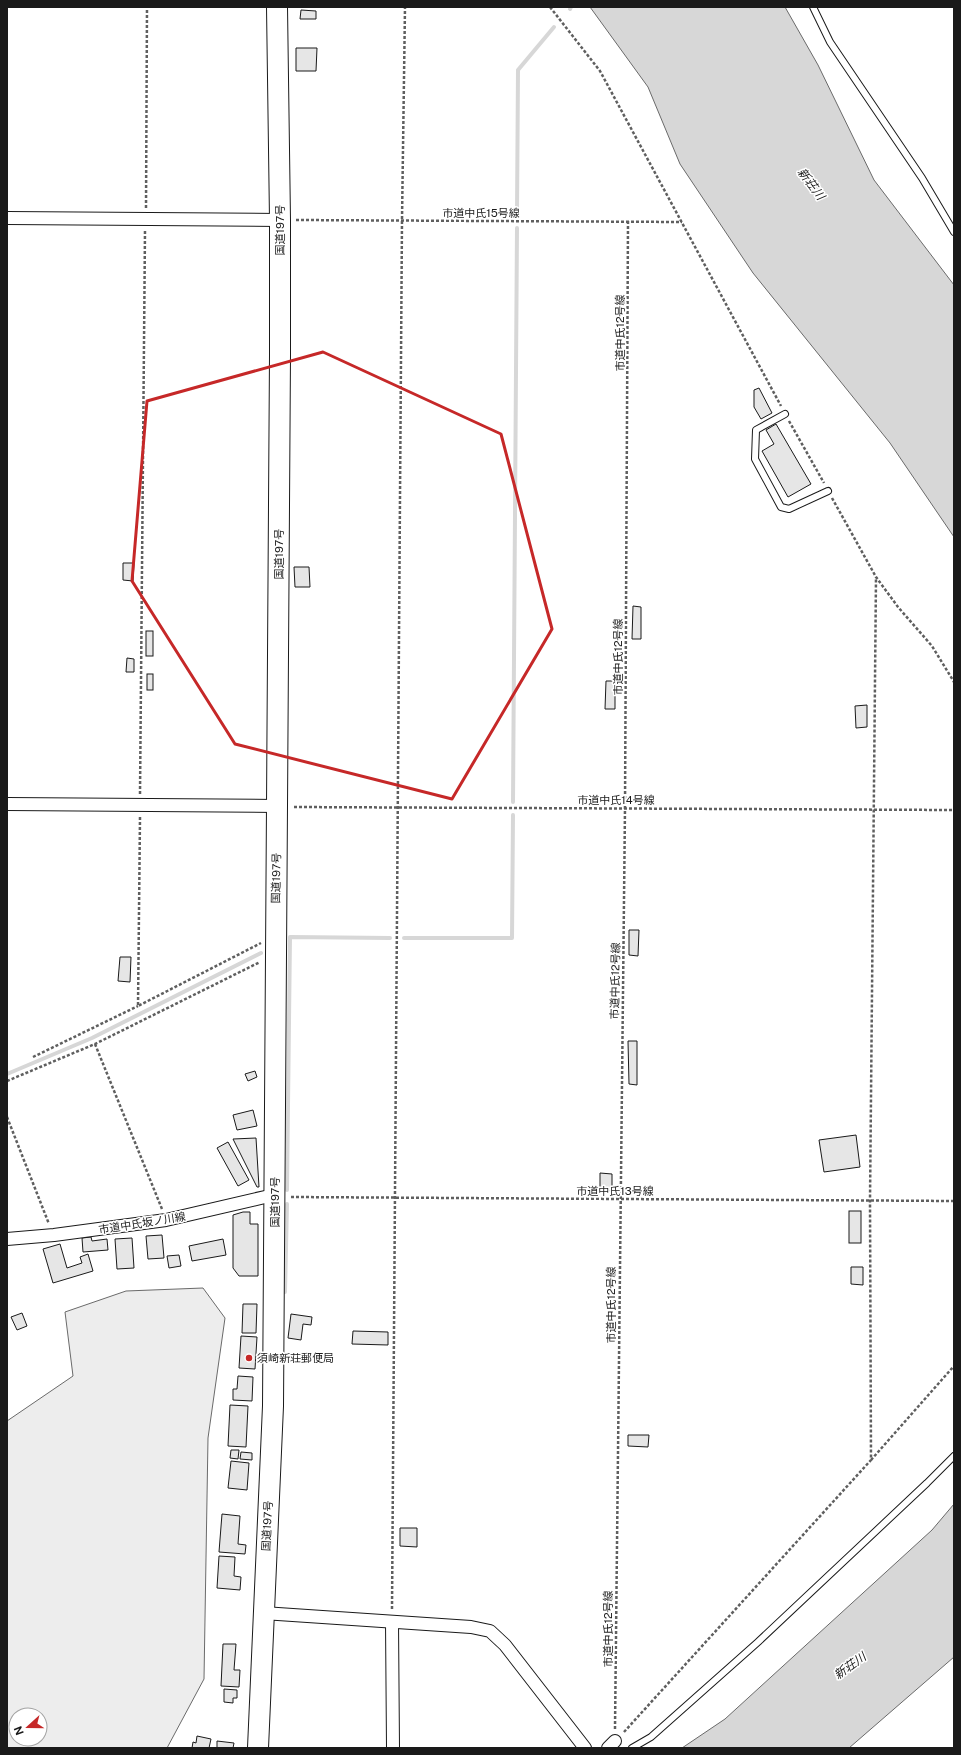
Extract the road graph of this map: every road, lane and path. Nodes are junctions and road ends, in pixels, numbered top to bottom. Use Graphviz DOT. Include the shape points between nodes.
graph roads {
  1 [pos="147,7"];
  2 [pos="276,7"];
  3 [pos="405,7"];
  4 [pos="550,7"];
  5 [pos="813,7"];
  6 [pos="7,218"];
  7 [pos="146,218"];
  8 [pos="280,220"];
  9 [pos="402,220"];
  10 [pos="628,222"];
  11 [pos="682,222"];
  12 [pos="954,232"];
  13 [pos="785,414"];
  14 [pos="828,491"];
  15 [pos="876,577"];
  16 [pos="954,682"];
  17 [pos="7,804"];
  18 [pos="140,805"];
  19 [pos="277,806"];
  20 [pos="399,808"];
  21 [pos="625,808"];
  22 [pos="873,810"];
  23 [pos="954,810"];
  24 [pos="276,935"];
  25 [pos="276,955"];
  26 [pos="138,1006"];
  27 [pos="94,1044"];
  28 [pos="33,1057"];
  29 [pos="7,1081"];
  30 [pos="7,1117"];
  31 [pos="275,1197"];
  32 [pos="396,1198"];
  33 [pos="620,1199"];
  34 [pos="870,1200"];
  35 [pos="954,1201"];
  36 [pos="166,1220"];
  37 [pos="54,1235"];
  38 [pos="7,1239"];
  39 [pos="954,1366"];
  40 [pos="954,1456"];
  41 [pos="871,1460"];
  42 [pos="263,1613"];
  43 [pos="392,1622"];
  44 [pos="612,1745"];
  45 [pos="258,1748"];
  46 [pos="393,1748"];
  47 [pos="585,1748"];
  48 [pos="632,1748"];
  1 -- 7 [label="path"];
  2 -- 8 [label="highway, 国道197号"];
  3 -- 9 [label="path"];
  4 -- 11 [label="path" via="600,71"];
  5 -- 12 [label="lane" via="830,42 922,178"];
  6 -- 7 [label="street"];
  7 -- 8 [label="street"];
  7 -- 18 [label="path"];
  8 -- 9 [label="path, 市道中氏15号線"];
  8 -- 19 [label="highway, 国道197号"];
  9 -- 10 [label="path, 市道中氏15号線"];
  9 -- 20 [label="path"];
  10 -- 11 [label="path, 市道中氏15号線"];
  10 -- 21 [label="path, 市道中氏12号線"];
  11 -- 13 [label="path"];
  13 -- 14 [label="path"];
  13 -- 14 [label="lane" via="756,430 755,459 781,507 789,509"];
  14 -- 15 [label="path"];
  15 -- 16 [label="path" via="932,646"];
  15 -- 22 [label="path"];
  17 -- 18 [label="street"];
  18 -- 19 [label="street"];
  18 -- 26 [label="path"];
  19 -- 20 [label="path, 市道中氏14号線"];
  19 -- 24 [label="highway, 国道197号"];
  20 -- 21 [label="path, 市道中氏14号線"];
  20 -- 32 [label="path"];
  21 -- 22 [label="path, 市道中氏14号線"];
  21 -- 33 [label="path, 市道中氏12号線"];
  22 -- 23 [label="path, 市道中氏14号線"];
  22 -- 34 [label="path"];
  24 -- 25 [label="highway, 国道197号"];
  24 -- 26 [label="path"];
  25 -- 27 [label="path"];
  25 -- 31 [label="highway, 国道197号"];
  26 -- 28 [label="path"];
  27 -- 29 [label="path"];
  27 -- 36 [label="path"];
  30 -- 37 [label="path"];
  31 -- 32 [label="path, 市道中氏13号線"];
  31 -- 36 [label="street, 市道中氏坂ノ川線" via="265,1197"];
  31 -- 42 [label="highway, 国道197号" via="273,1406"];
  32 -- 33 [label="path, 市道中氏13号線"];
  32 -- 43 [label="path"];
  33 -- 34 [label="path, 市道中氏13号線"];
  33 -- 44 [label="path, 市道中氏12号線"];
  34 -- 35 [label="path, 市道中氏13号線"];
  34 -- 41 [label="path"];
  36 -- 37 [label="street, 市道中氏坂ノ川線"];
  37 -- 38 [label="street, 市道中氏坂ノ川線"];
  39 -- 41 [label="path"];
  40 -- 48 [label="lane" via="758,1642 651,1737"];
  41 -- 44 [label="path"];
  42 -- 43 [label="street"];
  42 -- 45 [label="highway, 国道197号"];
  43 -- 46 [label="street"];
  43 -- 47 [label="street" via="470,1627 490,1632 505,1645"];
}
